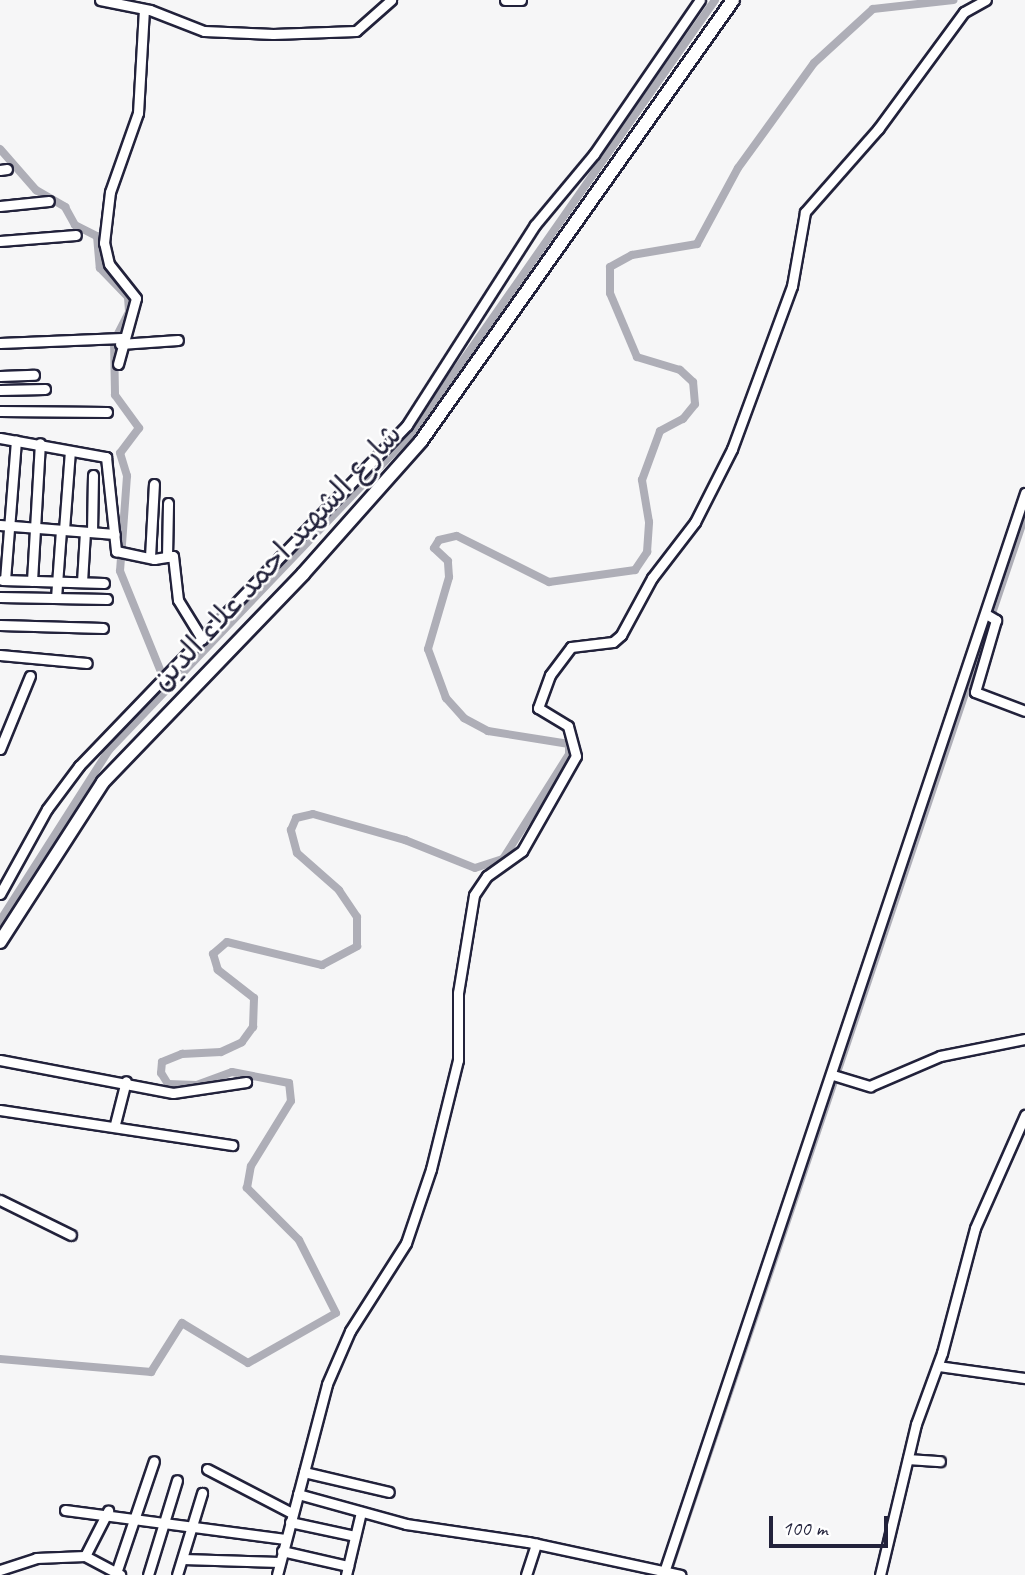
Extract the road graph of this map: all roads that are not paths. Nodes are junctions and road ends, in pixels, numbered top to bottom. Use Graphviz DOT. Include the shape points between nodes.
graph roads {
  1 [pos="100,0"];
  2 [pos="391,0"];
  3 [pos="505,0"];
  4 [pos="521,0"];
  5 [pos="700,0"];
  6 [pos="733,0"];
  7 [pos="986,0"];
  8 [pos="144,9"];
  9 [pos="49,201"];
  10 [pos="0,206"];
  11 [pos="76,235"];
  12 [pos="0,242"];
  13 [pos="178,340"];
  14 [pos="121,341"];
  15 [pos="0,343"];
  16 [pos="118,364"];
  17 [pos="34,375"];
  18 [pos="0,376"];
  19 [pos="45,389"];
  20 [pos="0,390"];
  21 [pos="0,411"];
  22 [pos="107,412"];
  23 [pos="0,439"];
  24 [pos="16,440"];
  25 [pos="40,443"];
  26 [pos="70,451"];
  27 [pos="93,475"];
  28 [pos="154,484"];
  29 [pos="1025,493"];
  30 [pos="168,503"];
  31 [pos="4,525"];
  32 [pos="36,528"];
  33 [pos="62,530"];
  34 [pos="88,532"];
  35 [pos="115,534"];
  36 [pos="150,556"];
  37 [pos="167,557"];
  38 [pos="3,580"];
  39 [pos="33,581"];
  40 [pos="57,582"];
  41 [pos="82,582"];
  42 [pos="104,583"];
  43 [pos="0,597"];
  44 [pos="56,598"];
  45 [pos="107,599"];
  46 [pos="989,615"];
  47 [pos="0,625"];
  48 [pos="103,628"];
  49 [pos="202,639"];
  50 [pos="0,655"];
  51 [pos="87,663"];
  52 [pos="30,676"];
  53 [pos="1025,711"];
  54 [pos="0,749"];
  55 [pos="0,894"];
  56 [pos="0,942"];
  57 [pos="1025,1039"];
  58 [pos="0,1060"];
  59 [pos="837,1077"];
  60 [pos="126,1081"];
  61 [pos="246,1082"];
  62 [pos="0,1110"];
  63 [pos="1025,1115"];
  64 [pos="115,1124"];
  65 [pos="232,1145"];
  66 [pos="0,1200"];
  67 [pos="71,1235"];
  68 [pos="939,1366"];
  69 [pos="1025,1378"];
  70 [pos="908,1459"];
  71 [pos="154,1461"];
  72 [pos="940,1461"];
  73 [pos="207,1469"];
  74 [pos="304,1472"];
  75 [pos="177,1480"];
  76 [pos="389,1492"];
  77 [pos="202,1493"];
  78 [pos="298,1494"];
  79 [pos="65,1510"];
  80 [pos="108,1511"];
  81 [pos="361,1513"];
  82 [pos="135,1516"];
  83 [pos="291,1518"];
  84 [pos="164,1522"];
  85 [pos="192,1527"];
  86 [pos="355,1536"];
  87 [pos="285,1539"];
  88 [pos="536,1544"];
  89 [pos="282,1551"];
  90 [pos="85,1556"];
  91 [pos="183,1559"];
  92 [pos="279,1562"];
  93 [pos="0,1570"];
  94 [pos="347,1570"];
  95 [pos="664,1572"];
  96 [pos="118,1574"];
  97 [pos="148,1575"];
  98 [pos="177,1575"];
  99 [pos="277,1575"];
  100 [pos="526,1575"];
  101 [pos="680,1575"];
  102 [pos="880,1575"];
  1 -- 8 [label="street"];
  2 -- 8 [label="street" via="361,29 347,33 213,32"];
  3 -- 4 [label="street"];
  5 -- 49 [label="street" via="594,154 535,225 410,421"];
  6 -- 56 [label="main road, شارع الشهيد احمد علاء الدين" via="421,441 303,574 103,782"];
  7 -- 74 [label="street" via="964,12 878,129 805,212 792,286 733,449 695,522 652,578 621,635 614,642 571,647 550,675 538,708 568,726 576,756 522,851 487,876 474,895 458,993 460,1047 431,1169 402,1251 364,1307 335,1365"];
  8 -- 14 [label="street" via="138,113 110,192 104,243 109,264 136,298"];
  9 -- 10 [label="street"];
  11 -- 12 [label="street"];
  13 -- 14 [label="street"];
  14 -- 15 [label="street"];
  14 -- 16 [label="street"];
  17 -- 18 [label="street"];
  19 -- 20 [label="street"];
  21 -- 22 [label="street"];
  23 -- 24 [label="street"];
  24 -- 25 [label="street"];
  24 -- 31 [label="street"];
  25 -- 26 [label="street"];
  25 -- 32 [label="street"];
  26 -- 33 [label="street"];
  26 -- 35 [label="street" via="108,458"];
  27 -- 34 [label="street"];
  28 -- 36 [label="street"];
  29 -- 46 [label="street"];
  30 -- 37 [label="street"];
  31 -- 32 [label="street"];
  31 -- 38 [label="street"];
  32 -- 33 [label="street"];
  32 -- 39 [label="street"];
  33 -- 34 [label="street"];
  33 -- 40 [label="street"];
  34 -- 35 [label="street"];
  34 -- 41 [label="street"];
  35 -- 36 [label="street" via="121,553"];
  36 -- 37 [label="street"];
  37 -- 49 [label="street" via="175,558 178,600"];
  38 -- 39 [label="street"];
  39 -- 40 [label="street"];
  40 -- 41 [label="street"];
  40 -- 44 [label="street"];
  41 -- 42 [label="street"];
  43 -- 44 [label="street"];
  44 -- 45 [label="street"];
  46 -- 53 [label="street" via="975,692"];
  46 -- 59 [label="street"];
  47 -- 48 [label="street"];
  49 -- 55 [label="street" via="79,766 47,809"];
  50 -- 51 [label="street"];
  52 -- 54 [label="street"];
  57 -- 59 [label="street" via="940,1056 870,1086"];
  58 -- 60 [label="street"];
  59 -- 95 [label="street"];
  60 -- 61 [label="street" via="185,1093"];
  60 -- 64 [label="street"];
  62 -- 64 [label="street"];
  63 -- 68 [label="street" via="979,1214"];
  64 -- 65 [label="street"];
  66 -- 67 [label="street"];
  68 -- 69 [label="street"];
  68 -- 70 [label="street"];
  70 -- 72 [label="street"];
  70 -- 102 [label="street"];
  71 -- 82 [label="street"];
  73 -- 83 [label="street"];
  74 -- 76 [label="street"];
  74 -- 78 [label="street"];
  75 -- 84 [label="street"];
  77 -- 85 [label="street"];
  78 -- 81 [label="street"];
  78 -- 83 [label="street"];
  79 -- 80 [label="street"];
  80 -- 82 [label="street"];
  80 -- 90 [label="street"];
  81 -- 86 [label="street"];
  81 -- 88 [label="street"];
  82 -- 84 [label="street"];
  82 -- 96 [label="street"];
  83 -- 86 [label="street"];
  83 -- 87 [label="street"];
  84 -- 85 [label="street"];
  84 -- 97 [label="street"];
  85 -- 87 [label="street"];
  85 -- 91 [label="street"];
  86 -- 94 [label="street"];
  87 -- 89 [label="street"];
  88 -- 95 [label="street"];
  88 -- 100 [label="street"];
  89 -- 92 [label="street"];
  89 -- 94 [label="street"];
  90 -- 93 [label="street" via="36,1559"];
  90 -- 96 [label="street"];
  91 -- 92 [label="street"];
  91 -- 98 [label="street"];
  92 -- 99 [label="street"];
  95 -- 101 [label="street"];
}
